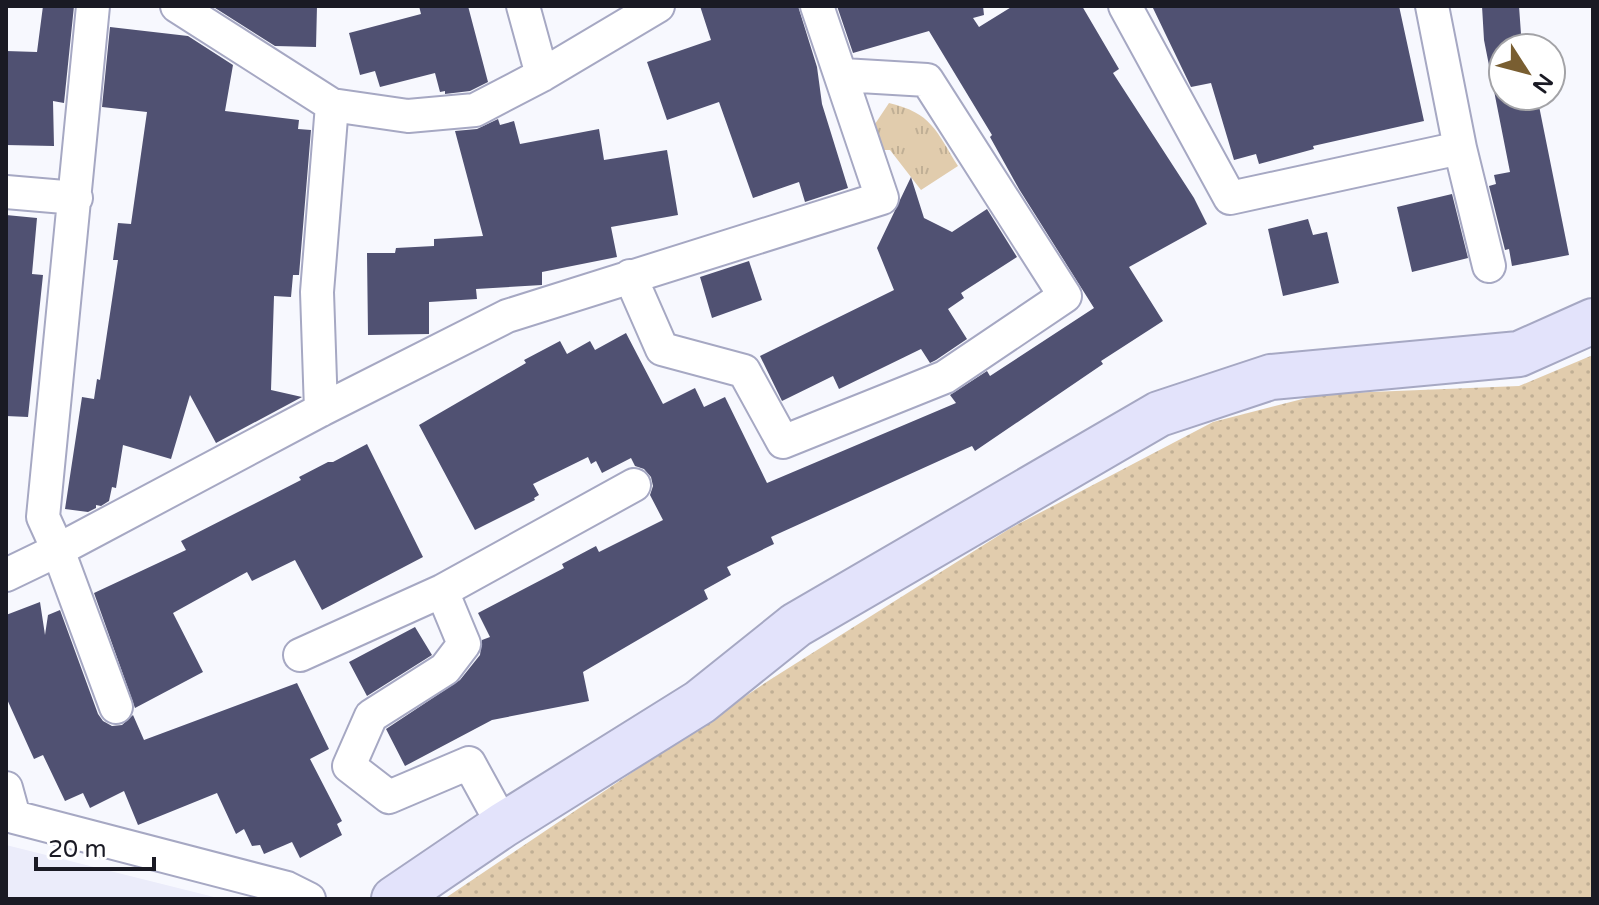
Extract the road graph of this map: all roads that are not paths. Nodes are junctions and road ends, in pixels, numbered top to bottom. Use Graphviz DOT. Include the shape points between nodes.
graph roads {
  1 [pos="93,6"];
  2 [pos="177,6"];
  3 [pos="523,6"];
  4 [pos="658,6"];
  5 [pos="817,6"];
  6 [pos="1125,6"];
  7 [pos="1432,6"];
  8 [pos="542,75"];
  9 [pos="843,75"];
  10 [pos="332,105"];
  11 [pos="1460,148"];
  12 [pos="6,192"];
  13 [pos="76,198"];
  14 [pos="1489,266"];
  15 [pos="630,276"];
  16 [pos="1593,321"];
  17 [pos="321,410"];
  18 [pos="634,485"];
  19 [pos="58,550"];
  20 [pos="6,575"];
  21 [pos="442,591"];
  22 [pos="300,655"];
  23 [pos="116,707"];
  24 [pos="6,788"];
  25 [pos="503,825"];
  26 [pos="309,899"];
  27 [pos="394,899"];
  1 -- 13 [label="street"];
  2 -- 10 [label="street"];
  3 -- 8 [label="street"];
  4 -- 8 [label="street"];
  5 -- 9 [label="street"];
  6 -- 11 [label="street" via="1230,198"];
  7 -- 11 [label="street"];
  8 -- 10 [label="street" via="475,110 408,116"];
  9 -- 15 [label="street" via="882,198"];
  9 -- 15 [label="street" via="927,80 1065,296 945,377 783,442 744,371 662,349"];
  10 -- 17 [label="street" via="317,292"];
  11 -- 14 [label="street"];
  12 -- 13 [label="street"];
  13 -- 19 [label="street" via="43,517"];
  15 -- 17 [label="street" via="507,316"];
  16 -- 25 [label="street" via="1519,354 1271,377 1159,414 796,625 700,702"];
  17 -- 19 [label="street"];
  18 -- 21 [label="street"];
  19 -- 20 [label="street"];
  19 -- 23 [label="street"];
  21 -- 22 [label="street"];
  21 -- 25 [label="street" via="464,644 445,669 371,716 349,766 389,797 469,763"];
  24 -- 26 [label="street" via="14,817 287,888"];
  25 -- 27 [label="street"];
}
